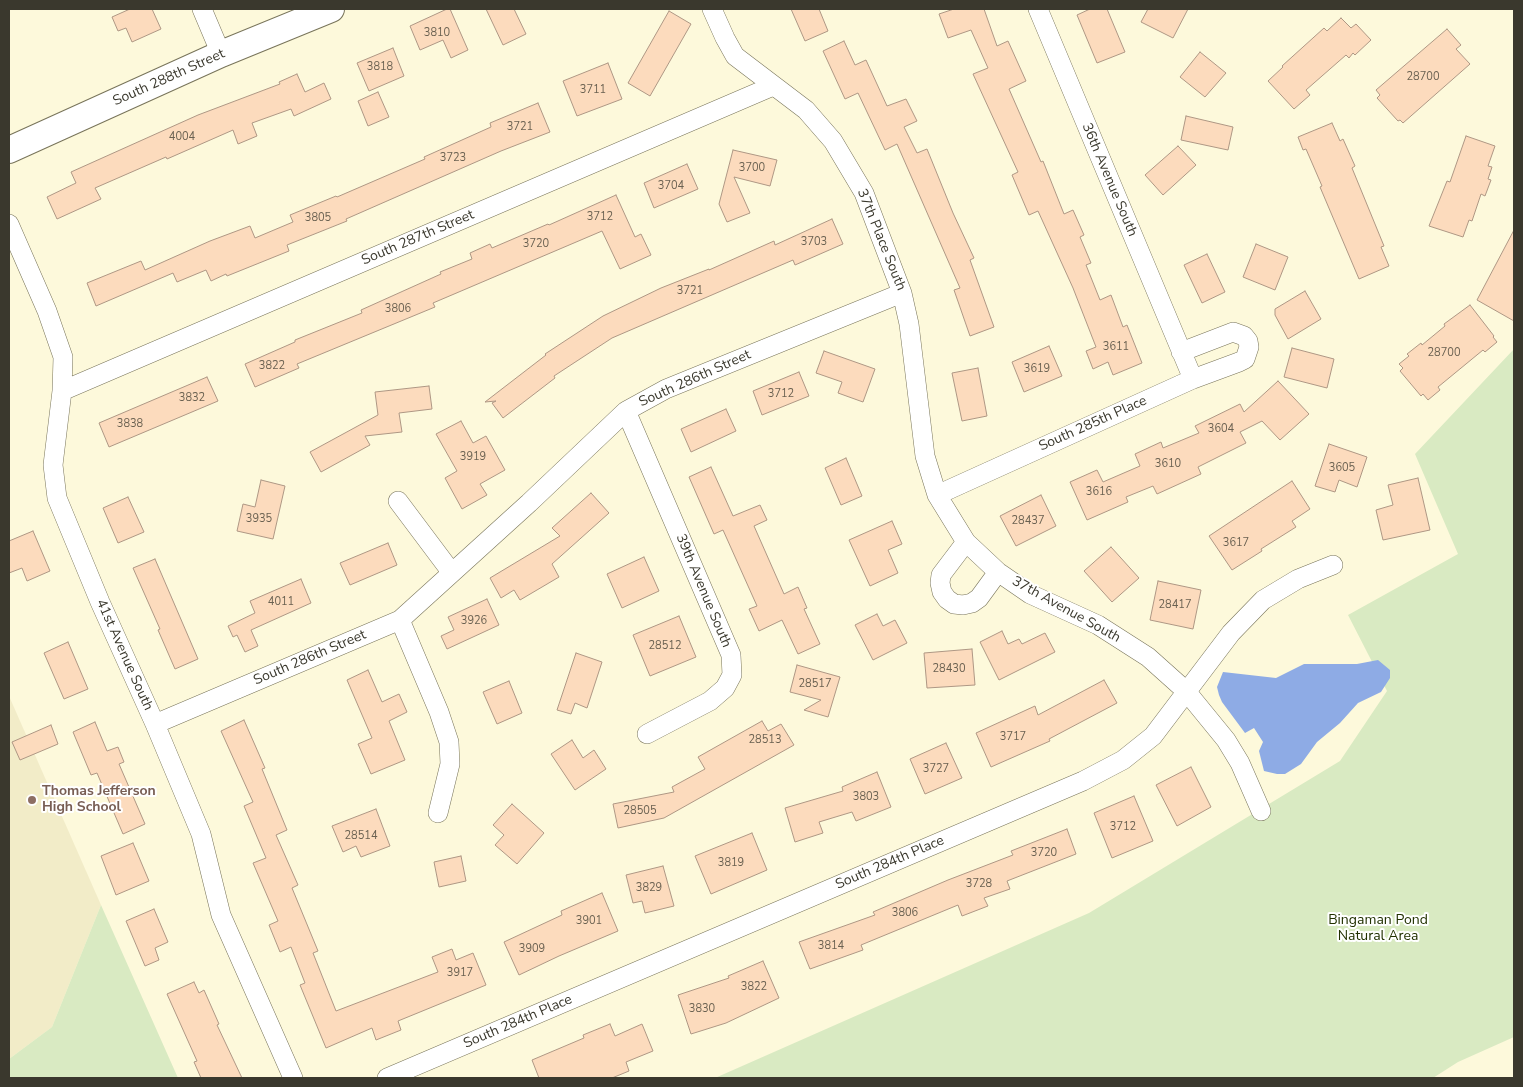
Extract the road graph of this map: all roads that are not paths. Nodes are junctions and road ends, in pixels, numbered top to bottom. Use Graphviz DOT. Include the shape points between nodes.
graph roads {
  1 [pos="202,9"];
  2 [pos="331,9"];
  3 [pos="712,9"];
  4 [pos="1038,9"];
  5 [pos="221,54"];
  6 [pos="773,86"];
  7 [pos="9,150"];
  8 [pos="9,224"];
  9 [pos="902,293"];
  10 [pos="1181,352"];
  11 [pos="1193,379"];
  12 [pos="62,391"];
  13 [pos="626,411"];
  14 [pos="937,495"];
  15 [pos="398,501"];
  16 [pos="966,542"];
  17 [pos="1333,565"];
  18 [pos="998,572"];
  19 [pos="452,573"];
  20 [pos="400,620"];
  21 [pos="1186,691"];
  22 [pos="155,724"];
  23 [pos="647,734"];
  24 [pos="1261,811"];
  25 [pos="438,813"];
  26 [pos="293,1078"];
  27 [pos="387,1078"];
  1 -- 5 [label="street"];
  2 -- 5 [label="main road, South 288th Street"];
  3 -- 6 [label="street, 37th Place South" via="735,56"];
  4 -- 10 [label="street, 36th Avenue South"];
  5 -- 7 [label="main road, South 288th Street"];
  6 -- 9 [label="street, 37th Place South" via="806,110 833,141 864,193"];
  6 -- 12 [label="street, South 287th Street"];
  8 -- 12 [label="street, 41st Avenue South" via="57,338 63,357"];
  9 -- 13 [label="street, South 286th Street" via="666,389"];
  9 -- 14 [label="street, 37th Place South" via="909,324 925,456"];
  10 -- 11 [label="street, 36th Avenue South"];
  10 -- 11 [label="street, South 285th Place" via="1233,332 1248,341 1248,353 1244,359"];
  11 -- 14 [label="street, South 285th Place"];
  12 -- 22 [label="street, 41st Avenue South" via="53,465 57,498"];
  13 -- 19 [label="street, South 286th Street"];
  13 -- 23 [label="street, 39th Avenue South" via="730,655 732,675 725,688 710,701"];
  14 -- 16 [label="street, 37th Avenue South"];
  15 -- 19 [label="street"];
  16 -- 18 [label="street, 37th Avenue South"];
  16 -- 18 [label="street, 37th Avenue South" via="941,575 940,584 947,599 963,606 972,604"];
  17 -- 21 [label="street, South 284th Place" via="1298,579 1263,600 1230,633"];
  18 -- 21 [label="street, 37th Avenue South" via="1030,594 1098,625 1148,657"];
  19 -- 20 [label="street, South 286th Street"];
  20 -- 22 [label="street, South 286th Street"];
  20 -- 25 [label="street" via="449,742 450,764"];
  21 -- 24 [label="street, 37th Avenue South" via="1226,740"];
  21 -- 27 [label="street, South 284th Place" via="1153,736 1123,760 1084,781"];
  22 -- 26 [label="street, 41st Avenue South" via="201,834 220,915"];
}
